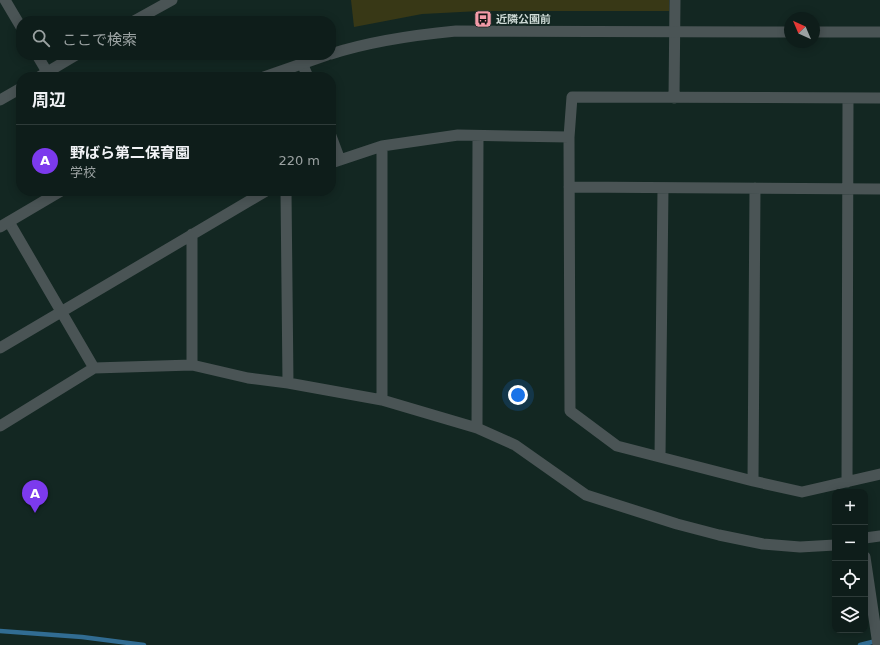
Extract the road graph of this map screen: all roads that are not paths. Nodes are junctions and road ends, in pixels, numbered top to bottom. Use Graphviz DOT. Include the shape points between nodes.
graph roads {
  1 [pos="5,0"];
  2 [pos="172,0"];
  3 [pos="675,0"];
  4 [pos="143,16"];
  5 [pos="16,19"];
  6 [pos="675,31"];
  7 [pos="784,32"];
  8 [pos="820,32"];
  9 [pos="880,32"];
  10 [pos="336,53"];
  11 [pos="39,60"];
  12 [pos="68,60"];
  13 [pos="311,60"];
  14 [pos="302,63"];
  15 [pos="45,72"];
  16 [pos="50,72"];
  17 [pos="278,72"];
  18 [pos="306,72"];
  19 [pos="16,91"];
  20 [pos="674,98"];
  21 [pos="848,98"];
  22 [pos="880,98"];
  23 [pos="0,100"];
  24 [pos="478,136"];
  25 [pos="569,137"];
  26 [pos="382,146"];
  27 [pos="336,162"];
  28 [pos="570,187"];
  29 [pos="663,188"];
  30 [pos="755,188"];
  31 [pos="849,188"];
  32 [pos="880,189"];
  33 [pos="53,196"];
  34 [pos="257,196"];
  35 [pos="286,196"];
  36 [pos="5,225"];
  37 [pos="192,234"];
  38 [pos="62,311"];
  39 [pos="0,348"];
  40 [pos="192,365"];
  41 [pos="94,368"];
  42 [pos="288,383"];
  43 [pos="382,400"];
  44 [pos="0,426"];
  45 [pos="477,428"];
  46 [pos="660,457"];
  47 [pos="880,474"];
  48 [pos="753,481"];
  49 [pos="847,482"];
  50 [pos="880,536"];
  51 [pos="868,538"];
  52 [pos="832,545"];
  53 [pos="866,561"];
  54 [pos="878,645"];
  1 -- 5 [label="street"];
  2 -- 4 [label="street"];
  3 -- 6 [label="street"];
  6 -- 7 [label="street"];
  6 -- 10 [label="street" via="456,32 418,35"];
  6 -- 20 [label="street"];
  8 -- 9 [label="street"];
  11 -- 15 [label="street"];
  12 -- 16 [label="street"];
  13 -- 14 [label="street"];
  14 -- 17 [label="street"];
  14 -- 18 [label="street"];
  19 -- 23 [label="street"];
  20 -- 21 [label="street"];
  20 -- 25 [label="street" via="572,97"];
  21 -- 22 [label="street"];
  21 -- 31 [label="street"];
  24 -- 25 [label="street"];
  24 -- 26 [label="street" via="458,135"];
  24 -- 45 [label="street"];
  25 -- 28 [label="street"];
  26 -- 27 [label="street"];
  26 -- 43 [label="street"];
  28 -- 29 [label="street"];
  28 -- 46 [label="street" via="570,411 617,446"];
  29 -- 30 [label="street"];
  29 -- 46 [label="street"];
  30 -- 31 [label="street"];
  30 -- 48 [label="street"];
  31 -- 32 [label="street"];
  31 -- 49 [label="street"];
  33 -- 36 [label="street"];
  34 -- 37 [label="street"];
  35 -- 42 [label="street"];
  36 -- 38 [label="street"];
  37 -- 38 [label="street"];
  37 -- 40 [label="street"];
  38 -- 39 [label="street"];
  38 -- 41 [label="street"];
  40 -- 41 [label="street"];
  40 -- 42 [label="street" via="248,378"];
  41 -- 44 [label="street"];
  42 -- 43 [label="street"];
  43 -- 45 [label="street"];
  45 -- 52 [label="street" via="515,445 586,495 611,504 677,524 763,544 800,547"];
  46 -- 48 [label="street"];
  47 -- 49 [label="street"];
  48 -- 49 [label="street" via="802,492"];
  50 -- 51 [label="street"];
  53 -- 54 [label="street"];
}
